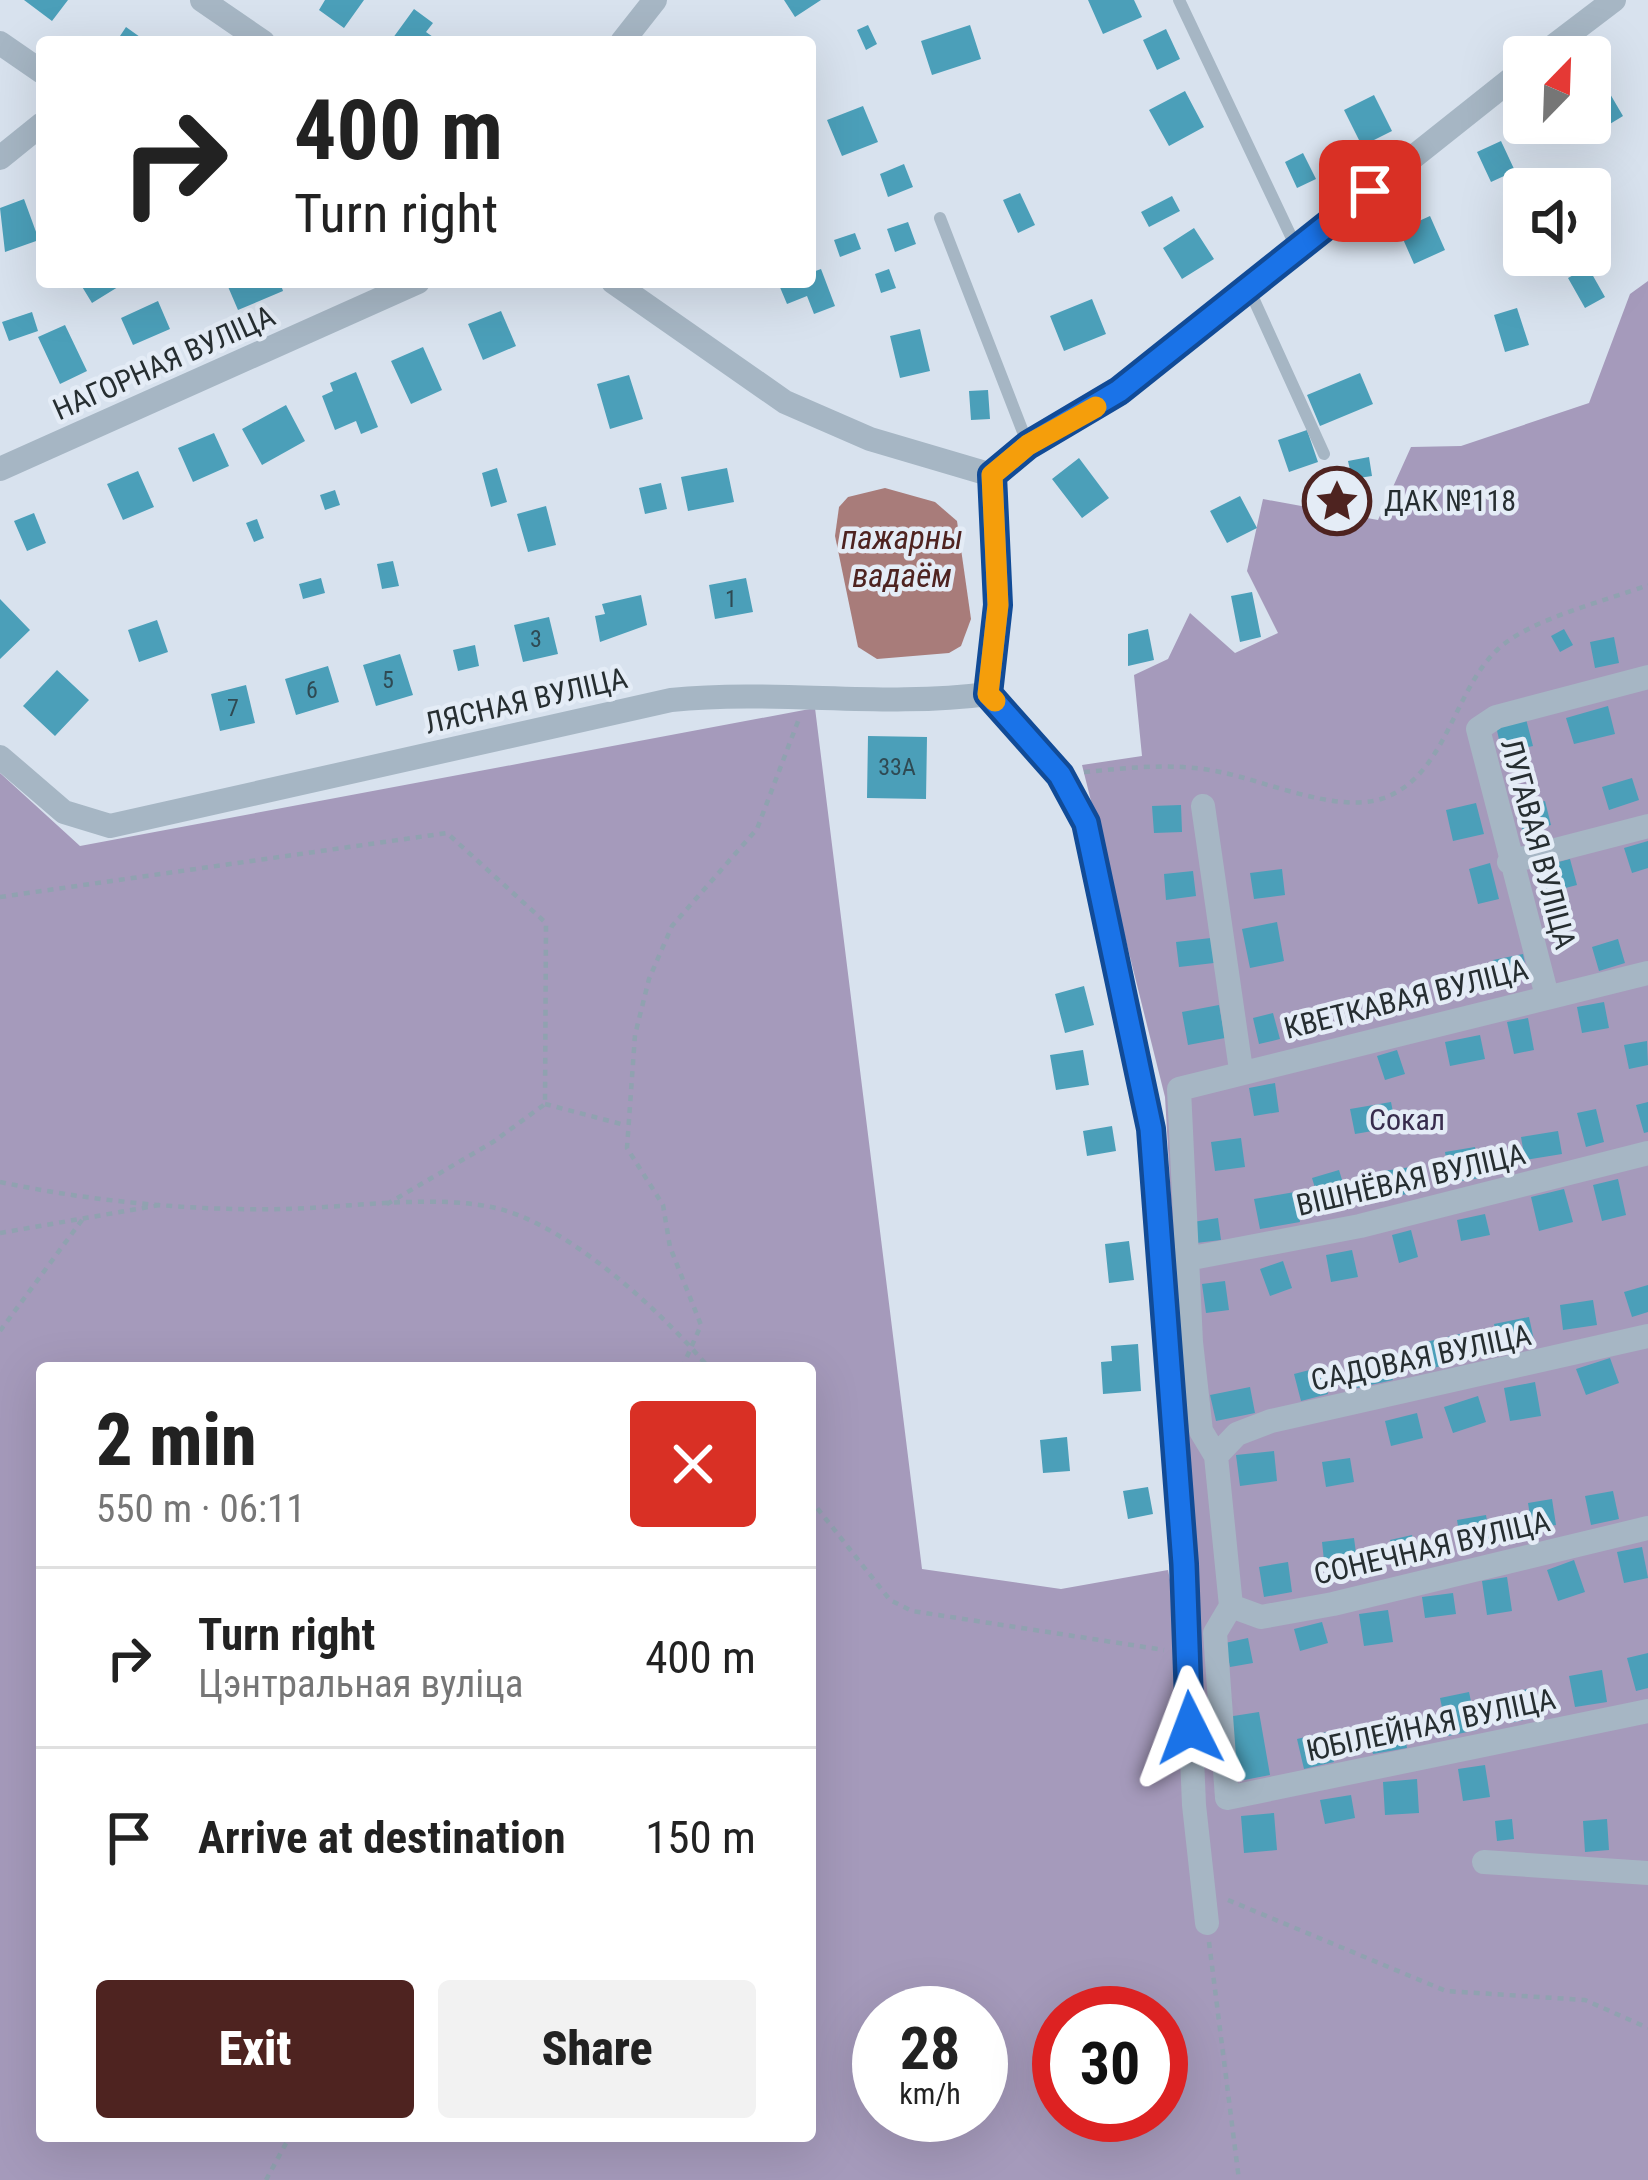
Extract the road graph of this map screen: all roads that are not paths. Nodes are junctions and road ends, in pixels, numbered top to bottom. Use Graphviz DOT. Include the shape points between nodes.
graph roads {
  1 [pos="202,0"];
  2 [pos="656,0"];
  3 [pos="1179,0"];
  4 [pos="1615,0"];
  5 [pos="254,36"];
  6 [pos="627,36"];
  7 [pos="1567,36"];
  8 [pos="0,43"];
  9 [pos="36,68"];
  10 [pos="1503,86"];
  11 [pos="36,129"];
  12 [pos="0,158"];
  13 [pos="940,218"];
  14 [pos="1298,250"];
  15 [pos="405,288"];
  16 [pos="631,288"];
  17 [pos="1249,289"];
  18 [pos="1028,445"];
  19 [pos="1324,454"];
  20 [pos="0,469"];
  21 [pos="992,475"];
  22 [pos="1648,676"];
  23 [pos="988,694"];
  24 [pos="0,757"];
  25 [pos="1203,806"];
  26 [pos="1648,826"];
  27 [pos="1509,862"];
  28 [pos="1648,973"];
  29 [pos="1547,996"];
  30 [pos="1241,1070"];
  31 [pos="1648,1153"];
  32 [pos="1187,1259"];
  33 [pos="1648,1336"];
  34 [pos="1216,1456"];
  35 [pos="1648,1528"];
  36 [pos="1226,1562"];
  37 [pos="1184,1564"];
  38 [pos="1232,1606"];
  39 [pos="1648,1711"];
  40 [pos="1484,1862"];
  41 [pos="1648,1874"];
  42 [pos="1207,1923"];
  1 -- 5 [label="street"];
  2 -- 6 [label="street"];
  3 -- 14 [label="lane"];
  4 -- 7 [label="street"];
  8 -- 9 [label="street"];
  10 -- 14 [label="street"];
  11 -- 12 [label="street"];
  13 -- 18 [label="lane"];
  14 -- 17 [label="street"];
  15 -- 20 [label="street, НАГОРНАЯ ВУЛІЦА"];
  16 -- 21 [label="street" via="747,378 824,422"];
  17 -- 18 [label="street" via="1119,391"];
  17 -- 19 [label="lane"];
  18 -- 21 [label="street"];
  21 -- 23 [label="street" via="998,605"];
  22 -- 27 [label="street, ЛУГАВАЯ ВУЛІЦА" via="1483,723 1478,739"];
  23 -- 24 [label="street, ЛЯСНАЯ ВУЛІЦА" via="760,692 671,700 134,823 84,821"];
  23 -- 37 [label="street" via="1060,775 1094,848 1151,1129"];
  25 -- 30 [label="street"];
  26 -- 27 [label="street"];
  27 -- 29 [label="street, ЛУГАВАЯ ВУЛІЦА"];
  28 -- 29 [label="street, КВЕТКАВАЯ ВУЛІЦА"];
  29 -- 30 [label="street, КВЕТКАВАЯ ВУЛІЦА"];
  30 -- 32 [label="street, КВЕТКАВАЯ ВУЛІЦА" via="1179,1089"];
  31 -- 32 [label="street, ВІШНЁВАЯ ВУЛІЦА" via="1360,1226"];
  32 -- 34 [label="street" via="1201,1431"];
  33 -- 34 [label="street, САДОВАЯ ВУЛІЦА" via="1271,1421 1237,1434"];
  34 -- 36 [label="street"];
  35 -- 38 [label="street, СОНЕЧНАЯ ВУЛІЦА" via="1334,1604 1261,1617"];
  36 -- 37 [label="street"];
  36 -- 38 [label="street"];
  37 -- 42 [label="street"];
  38 -- 39 [label="street, ЮБІЛЕЙНАЯ ВУЛІЦА" via="1215,1633 1227,1798"];
  40 -- 41 [label="street"];
}
